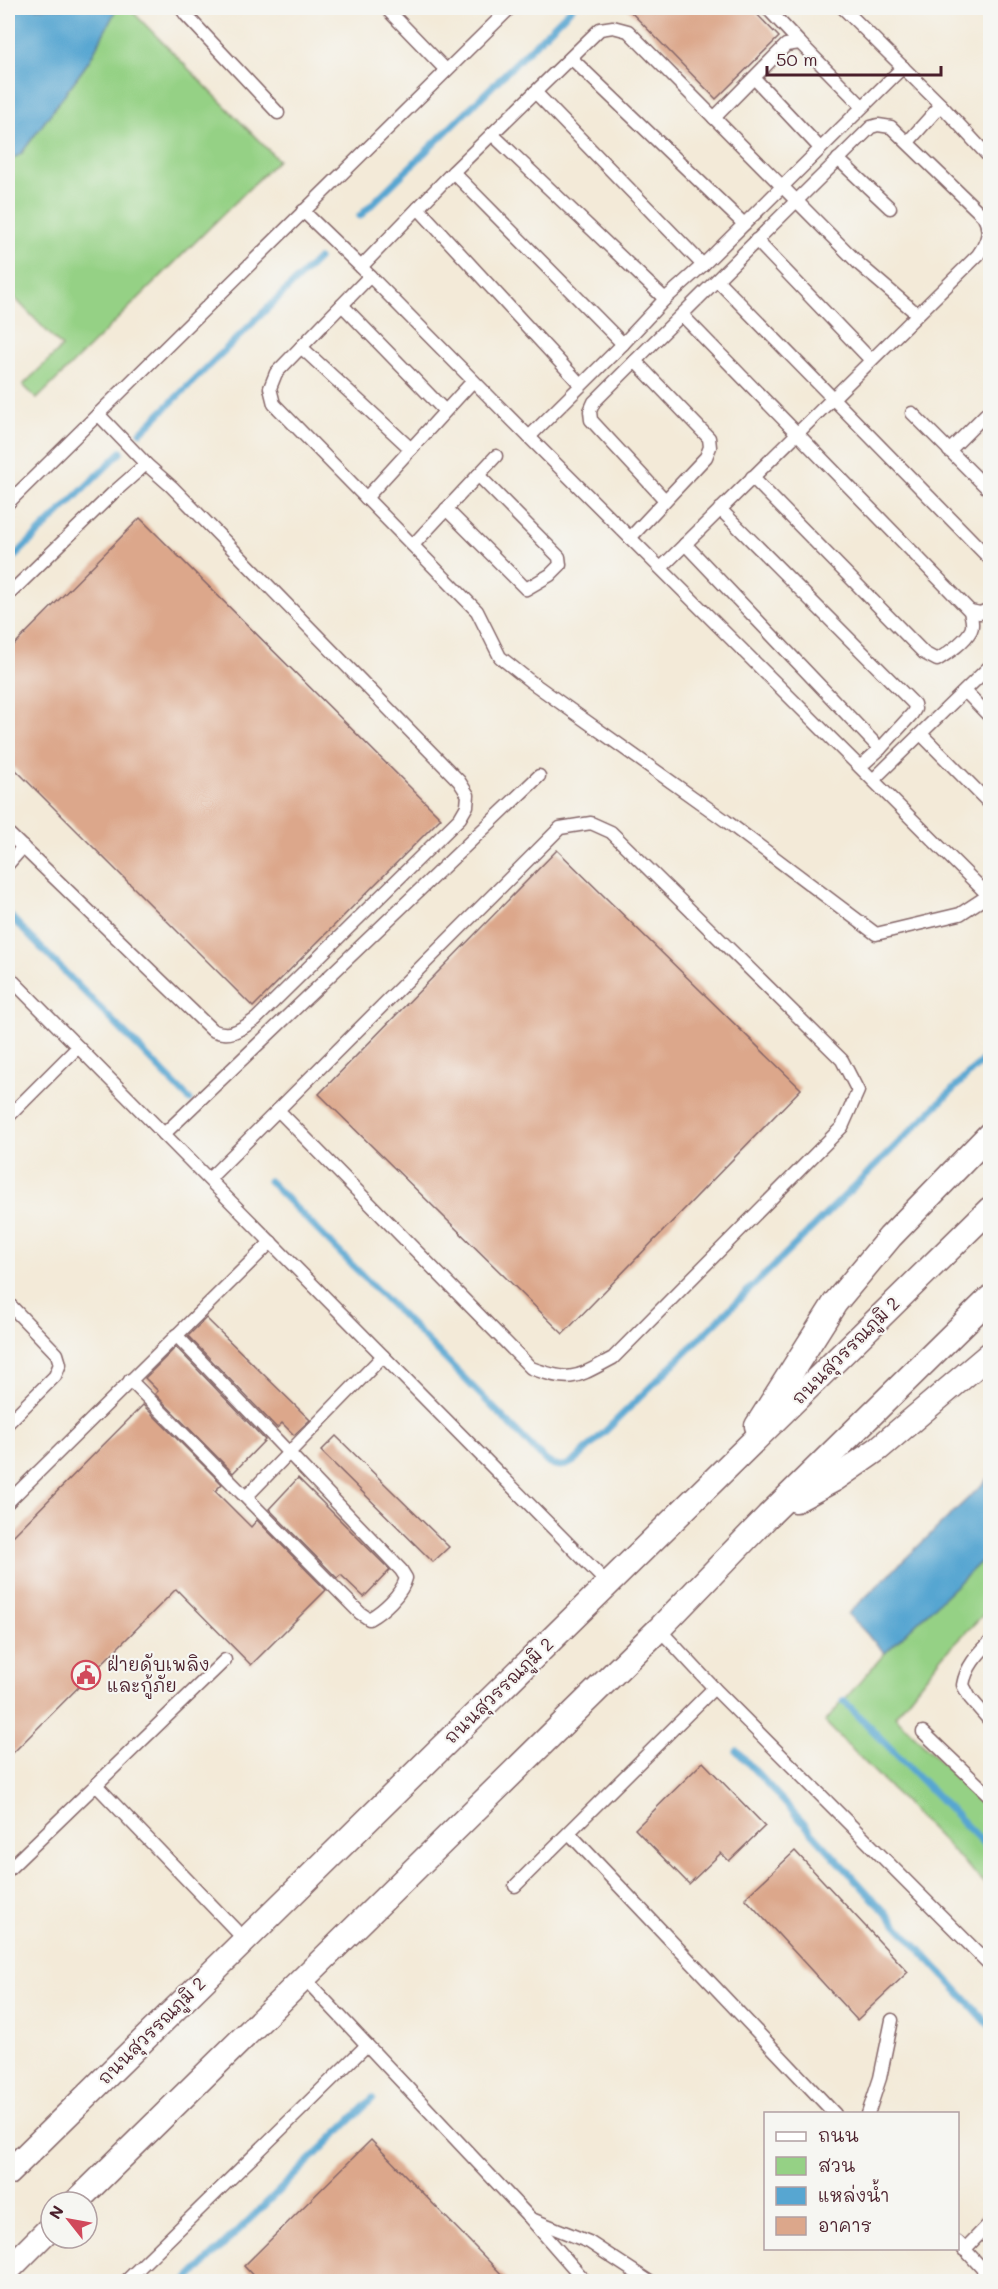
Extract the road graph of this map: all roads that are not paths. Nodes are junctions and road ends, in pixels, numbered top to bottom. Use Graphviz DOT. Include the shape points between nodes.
graph roads {
  1 [pos="181,8"];
  2 [pos="386,8"];
  3 [pos="510,8"];
  4 [pos="767,8"];
  5 [pos="843,8"];
  6 [pos="800,42"];
  7 [pos="570,58"];
  8 [pos="903,67"];
  9 [pos="446,70"];
  10 [pos="754,78"];
  11 [pos="535,92"];
  12 [pos="941,105"];
  13 [pos="862,106"];
  14 [pos="278,113"];
  15 [pos="714,118"];
  16 [pos="492,135"];
  17 [pos="908,142"];
  18 [pos="820,148"];
  19 [pos="990,158"];
  20 [pos="838,159"];
  21 [pos="453,172"];
  22 [pos="782,186"];
  23 [pos="796,200"];
  24 [pos="418,208"];
  25 [pos="890,208"];
  26 [pos="303,211"];
  27 [pos="744,224"];
  28 [pos="756,240"];
  29 [pos="703,265"];
  30 [pos="361,267"];
  31 [pos="370,276"];
  32 [pos="717,280"];
  33 [pos="665,299"];
  34 [pos="342,305"];
  35 [pos="916,313"];
  36 [pos="682,315"];
  37 [pos="623,344"];
  38 [pos="301,347"];
  39 [pos="870,359"];
  40 [pos="636,361"];
  41 [pos="473,381"];
  42 [pos="582,385"];
  43 [pos="831,398"];
  44 [pos="990,410"];
  45 [pos="445,411"];
  46 [pos="912,413"];
  47 [pos="98,414"];
  48 [pos="796,433"];
  49 [pos="529,437"];
  50 [pos="411,449"];
  51 [pos="949,451"];
  52 [pos="496,456"];
  53 [pos="146,464"];
  54 [pos="478,475"];
  55 [pos="753,477"];
  56 [pos="990,491"];
  57 [pos="366,498"];
  58 [pos="665,500"];
  59 [pos="8,503"];
  60 [pos="446,509"];
  61 [pos="720,509"];
  62 [pos="630,538"];
  63 [pos="685,544"];
  64 [pos="412,545"];
  65 [pos="990,560"];
  66 [pos="660,568"];
  67 [pos="8,595"];
  68 [pos="990,609"];
  69 [pos="970,611"];
  70 [pos="990,666"];
  71 [pos="965,691"];
  72 [pos="990,717"];
  73 [pos="921,734"];
  74 [pos="880,749"];
  75 [pos="860,767"];
  76 [pos="539,776"];
  77 [pos="873,780"];
  78 [pos="990,804"];
  79 [pos="8,833"];
  80 [pos="23,847"];
  81 [pos="8,864"];
  82 [pos="989,896"];
  83 [pos="8,975"];
  84 [pos="78,1047"];
  85 [pos="278,1110"];
  86 [pos="8,1117"];
  87 [pos="164,1134"];
  88 [pos="990,1134"];
  89 [pos="209,1179"];
  90 [pos="990,1209"];
  91 [pos="271,1242"];
  92 [pos="990,1298"];
  93 [pos="8,1303"];
  94 [pos="176,1335"];
  95 [pos="990,1354"];
  96 [pos="383,1356"];
  97 [pos="130,1380"];
  98 [pos="8,1423"];
  99 [pos="289,1453"];
  100 [pos="739,1456"];
  101 [pos="246,1497"];
  102 [pos="8,1502"];
  103 [pos="768,1516"];
  104 [pos="608,1584"];
  105 [pos="659,1629"];
  106 [pos="990,1642"];
  107 [pos="225,1660"];
  108 [pos="714,1688"];
  109 [pos="990,1721"];
  110 [pos="923,1732"];
  111 [pos="96,1785"];
  112 [pos="990,1796"];
  113 [pos="569,1833"];
  114 [pos="8,1870"];
  115 [pos="515,1886"];
  116 [pos="245,1940"];
  117 [pos="990,1965"];
  118 [pos="304,1978"];
  119 [pos="892,2020"];
  120 [pos="367,2045"];
  121 [pos="834,2112"];
  122 [pos="869,2112"];
  123 [pos="8,2174"];
  124 [pos="88,2190"];
  125 [pos="530,2218"];
  126 [pos="990,2223"];
  127 [pos="39,2239"];
  128 [pos="961,2246"];
  129 [pos="8,2270"];
  130 [pos="990,2277"];
  131 [pos="125,2282"];
  132 [pos="586,2282"];
  133 [pos="650,2282"];
  1 -- 14 [label="lane"];
  2 -- 9 [label="lane"];
  3 -- 9 [label="lane"];
  4 -- 6 [label="lane"];
  5 -- 8 [label="lane"];
  6 -- 10 [label="lane" via="786,45"];
  6 -- 13 [label="lane"];
  7 -- 11 [label="lane"];
  7 -- 15 [label="lane" via="600,29 628,31"];
  7 -- 27 [label="lane"];
  8 -- 12 [label="lane"];
  8 -- 13 [label="lane"];
  9 -- 26 [label="lane"];
  10 -- 15 [label="lane"];
  10 -- 18 [label="lane"];
  11 -- 16 [label="lane"];
  11 -- 29 [label="lane"];
  12 -- 17 [label="lane"];
  12 -- 19 [label="lane"];
  13 -- 18 [label="lane"];
  15 -- 22 [label="lane"];
  16 -- 21 [label="lane"];
  16 -- 33 [label="lane"];
  17 -- 20 [label="lane" via="891,127 878,125"];
  17 -- 35 [label="lane" via="983,216 989,227 987,241 978,255"];
  18 -- 22 [label="lane"];
  20 -- 23 [label="lane"];
  20 -- 25 [label="lane"];
  21 -- 24 [label="lane"];
  21 -- 37 [label="lane"];
  22 -- 23 [label="lane"];
  22 -- 27 [label="lane"];
  23 -- 28 [label="lane"];
  23 -- 35 [label="lane" via="860,265"];
  24 -- 30 [label="lane"];
  24 -- 42 [label="lane"];
  26 -- 30 [label="lane"];
  26 -- 47 [label="lane"];
  27 -- 29 [label="lane"];
  28 -- 32 [label="lane"];
  28 -- 39 [label="lane"];
  29 -- 33 [label="lane"];
  30 -- 31 [label="lane"];
  31 -- 34 [label="lane"];
  31 -- 41 [label="lane"];
  32 -- 36 [label="lane"];
  32 -- 43 [label="lane"];
  33 -- 37 [label="lane"];
  34 -- 38 [label="lane"];
  34 -- 45 [label="lane"];
  35 -- 39 [label="lane"];
  36 -- 40 [label="lane"];
  36 -- 48 [label="lane"];
  37 -- 42 [label="lane"];
  38 -- 50 [label="lane"];
  38 -- 57 [label="lane" via="276,373 270,388 274,404"];
  39 -- 43 [label="lane"];
  40 -- 58 [label="lane" via="709,438 706,457"];
  40 -- 58 [label="lane" via="594,402 591,420"];
  41 -- 45 [label="lane"];
  41 -- 49 [label="lane"];
  42 -- 49 [label="lane"];
  43 -- 48 [label="lane"];
  43 -- 65 [label="lane"];
  44 -- 51 [label="lane"];
  45 -- 50 [label="lane"];
  46 -- 51 [label="lane"];
  47 -- 53 [label="lane"];
  47 -- 59 [label="lane"];
  48 -- 55 [label="lane"];
  48 -- 69 [label="lane"];
  49 -- 62 [label="lane"];
  50 -- 57 [label="lane"];
  51 -- 56 [label="lane"];
  52 -- 54 [label="lane"];
  53 -- 67 [label="lane"];
  53 -- 80 [label="lane" via="459,781 468,795 467,806 460,818 256,1019 238,1032 223,1035 212,1030"];
  54 -- 60 [label="lane"];
  54 -- 60 [label="lane" via="559,557 560,565 526,589"];
  55 -- 61 [label="lane"];
  55 -- 69 [label="lane" via="924,653 938,660 948,654 970,631"];
  57 -- 64 [label="lane"];
  58 -- 62 [label="lane"];
  60 -- 64 [label="lane"];
  61 -- 63 [label="lane"];
  61 -- 74 [label="lane" via="914,704 912,714"];
  62 -- 66 [label="lane"];
  63 -- 66 [label="lane"];
  63 -- 74 [label="lane"];
  64 -- 82 [label="lane" via="477,611 500,657 507,663 876,934 960,914"];
  66 -- 75 [label="lane"];
  68 -- 69 [label="lane"];
  70 -- 71 [label="lane"];
  71 -- 72 [label="lane"];
  71 -- 73 [label="lane"];
  73 -- 77 [label="lane"];
  73 -- 78 [label="lane"];
  74 -- 75 [label="lane"];
  75 -- 77 [label="lane"];
  76 -- 87 [label="lane"];
  77 -- 82 [label="lane"];
  79 -- 80 [label="lane"];
  80 -- 81 [label="lane"];
  83 -- 84 [label="lane"];
  84 -- 86 [label="lane"];
  84 -- 87 [label="lane"];
  85 -- 85 [label="lane" via="560,828 591,823 611,832 842,1060 858,1091 842,1127 613,1358 577,1377 555,1376 531,1368"];
  85 -- 89 [label="lane"];
  87 -- 89 [label="lane"];
  88 -- 100 [label="street" via="890,1237 835,1303"];
  89 -- 91 [label="lane"];
  90 -- 100 [label="street, ถนนสุวรรณภูมิ 2"];
  91 -- 94 [label="lane"];
  91 -- 96 [label="lane"];
  92 -- 103 [label="street"];
  93 -- 98 [label="lane" via="57,1354 60,1364 55,1376"];
  94 -- 97 [label="lane"];
  94 -- 99 [label="lane"];
  95 -- 103 [label="street" via="878,1449 835,1479"];
  96 -- 99 [label="lane"];
  96 -- 104 [label="lane"];
  97 -- 101 [label="lane"];
  97 -- 102 [label="lane"];
  99 -- 101 [label="lane"];
  99 -- 101 [label="lane" via="406,1578 380,1613 369,1619 360,1613"];
  100 -- 104 [label="street, ถนนสุวรรณภูมิ 2"];
  103 -- 105 [label="street"];
  104 -- 116 [label="street, ถนนสุวรรณภูมิ 2"];
  105 -- 108 [label="lane"];
  105 -- 118 [label="street"];
  106 -- 109 [label="lane" via="965,1674 963,1685"];
  107 -- 111 [label="lane"];
  108 -- 113 [label="lane"];
  108 -- 117 [label="lane"];
  110 -- 112 [label="lane"];
  111 -- 114 [label="lane"];
  111 -- 116 [label="lane"];
  113 -- 115 [label="lane"];
  113 -- 121 [label="lane"];
  116 -- 123 [label="street, ถนนสุวรรณภูมิ 2"];
  118 -- 120 [label="lane"];
  118 -- 124 [label="street"];
  119 -- 122 [label="lane"];
  120 -- 125 [label="lane"];
  120 -- 131 [label="lane"];
  125 -- 132 [label="lane"];
  125 -- 133 [label="lane" via="589,2242"];
  126 -- 128 [label="lane"];
  127 -- 129 [label="street"];
  128 -- 130 [label="lane"];
}
